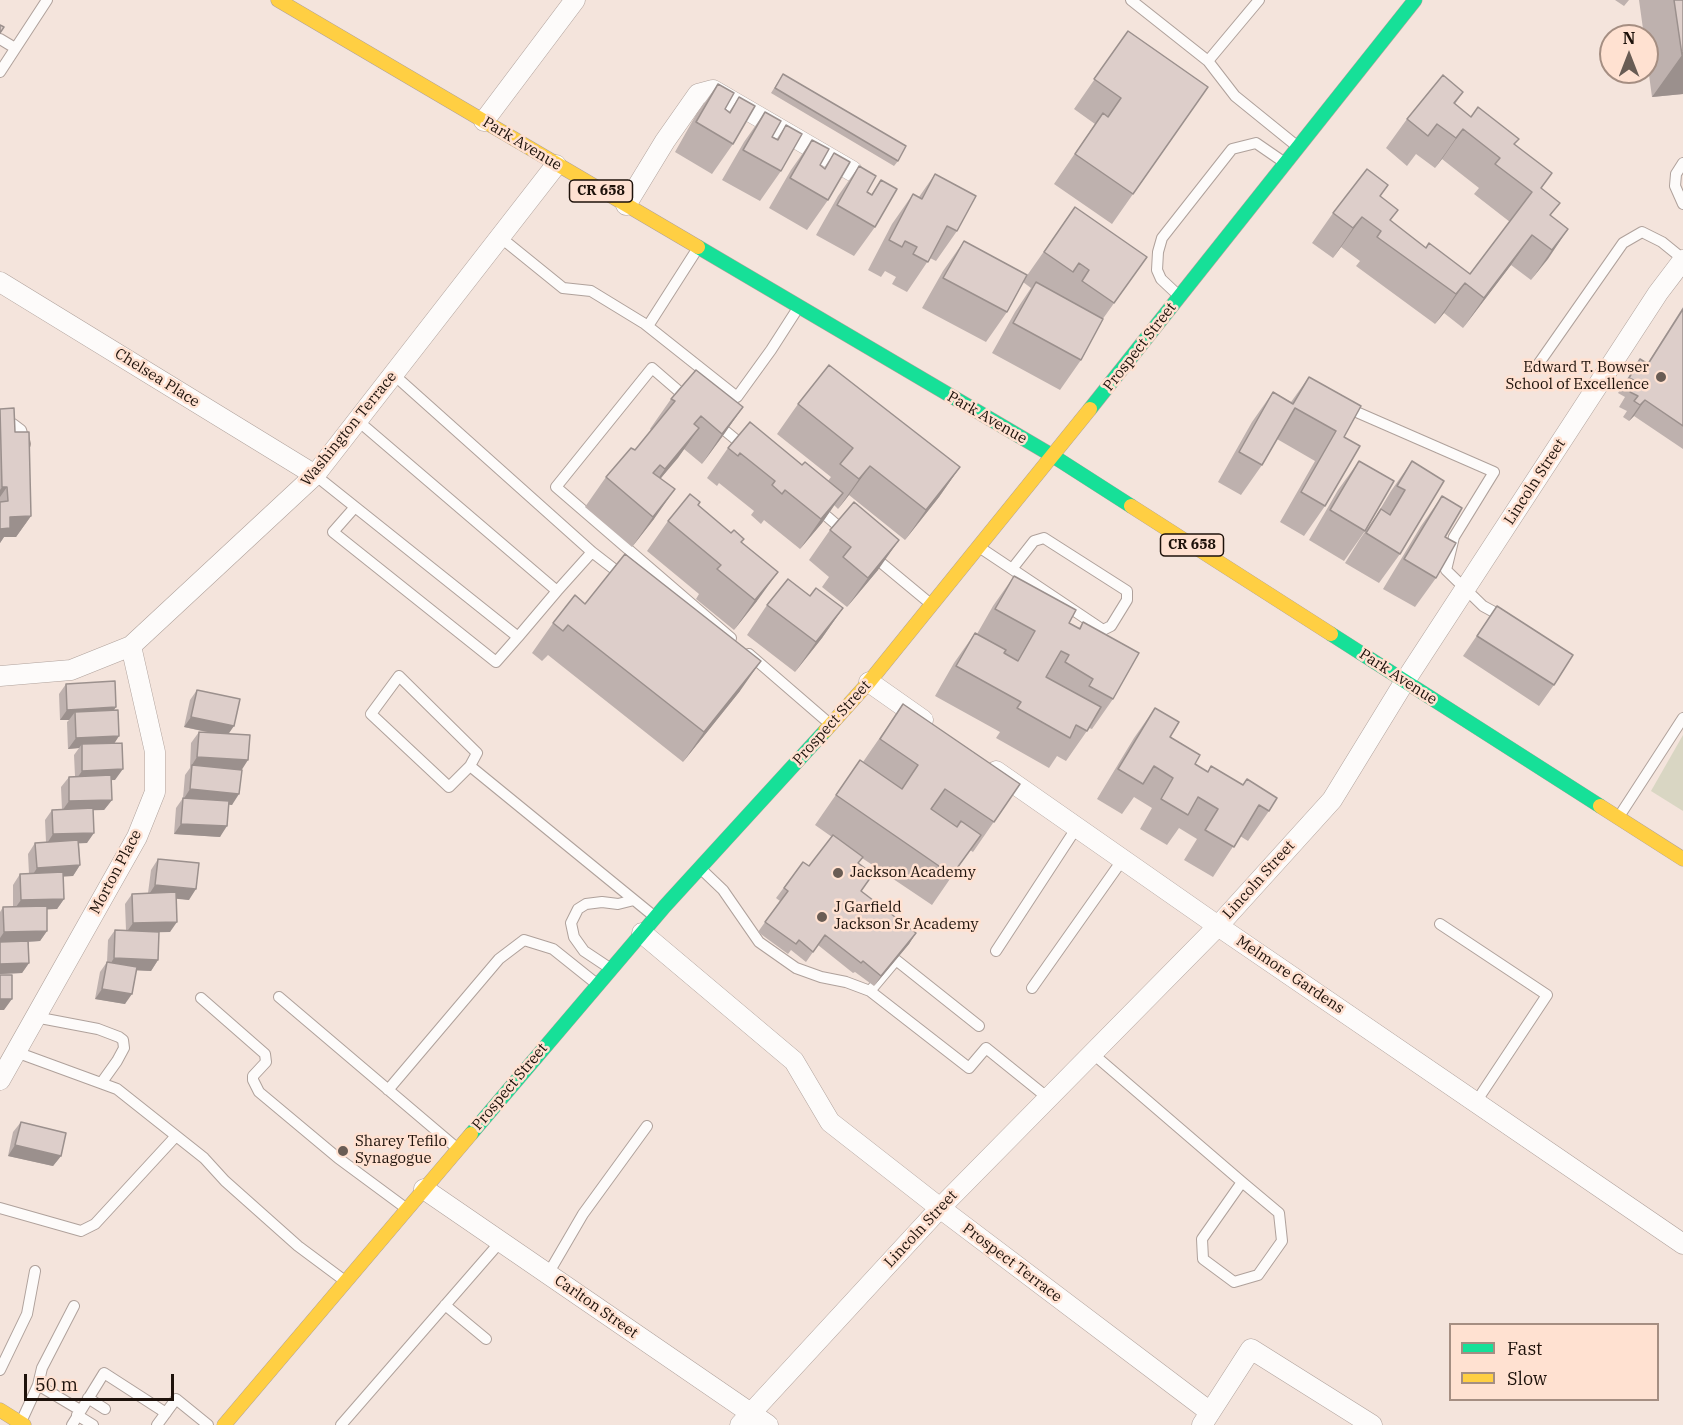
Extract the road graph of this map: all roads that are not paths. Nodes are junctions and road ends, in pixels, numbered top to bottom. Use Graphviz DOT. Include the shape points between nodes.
graph roads {
  1 [pos="47,0"];
  2 [pos="278,0"];
  3 [pos="575,0"];
  4 [pos="1131,0"];
  5 [pos="1259,0"];
  6 [pos="1415,0"];
  7 [pos="0,39"];
  8 [pos="15,48"];
  9 [pos="1208,61"];
  10 [pos="0,72"];
  11 [pos="484,121"];
  12 [pos="1298,147"];
  13 [pos="1683,163"];
  14 [pos="1286,164"];
  15 [pos="556,165"];
  16 [pos="852,171"];
  17 [pos="1683,204"];
  18 [pos="626,205"];
  19 [pos="500,237"];
  20 [pos="698,248"];
  21 [pos="1683,260"];
  22 [pos="0,282"];
  23 [pos="1180,297"];
  24 [pos="799,307"];
  25 [pos="648,326"];
  26 [pos="1537,366"];
  27 [pos="398,379"];
  28 [pos="1335,403"];
  29 [pos="697,407"];
  30 [pos="706,414"];
  31 [pos="0,420"];
  32 [pos="357,420"];
  33 [pos="25,451"];
  34 [pos="751,453"];
  35 [pos="1053,456"];
  36 [pos="315,475"];
  37 [pos="805,498"];
  38 [pos="355,507"];
  39 [pos="850,537"];
  40 [pos="979,547"];
  41 [pos="592,552"];
  42 [pos="868,552"];
  43 [pos="1012,569"];
  44 [pos="629,581"];
  45 [pos="1465,589"];
  46 [pos="557,591"];
  47 [pos="932,605"];
  48 [pos="1511,622"];
  49 [pos="518,637"];
  50 [pos="131,646"];
  51 [pos="0,676"];
  52 [pos="1405,681"];
  53 [pos="869,682"];
  54 [pos="1683,718"];
  55 [pos="831,724"];
  56 [pos="935,729"];
  57 [pos="982,761"];
  58 [pos="470,766"];
  59 [pos="1618,817"];
  60 [pos="1077,827"];
  61 [pos="1683,859"];
  62 [pos="1123,860"];
  63 [pos="700,867"];
  64 [pos="634,900"];
  65 [pos="655,918"];
  66 [pos="1440,924"];
  67 [pos="1218,926"];
  68 [pos="642,933"];
  69 [pos="996,951"];
  70 [pos="610,969"];
  71 [pos="598,984"];
  72 [pos="1032,988"];
  73 [pos="870,991"];
  74 [pos="279,997"];
  75 [pos="201,998"];
  76 [pos="35,1017"];
  77 [pos="979,1026"];
  78 [pos="16,1052"];
  79 [pos="1092,1053"];
  80 [pos="0,1080"];
  81 [pos="102,1082"];
  82 [pos="388,1090"];
  83 [pos="1048,1098"];
  84 [pos="1476,1102"];
  85 [pos="647,1126"];
  86 [pos="177,1136"];
  87 [pos="458,1149"];
  88 [pos="1242,1182"];
  89 [pos="424,1189"];
  90 [pos="0,1208"];
  91 [pos="940,1208"];
  92 [pos="407,1209"];
  93 [pos="501,1241"];
  94 [pos="1683,1244"];
  95 [pos="35,1271"];
  96 [pos="548,1274"];
  97 [pos="346,1281"];
  98 [pos="445,1305"];
  99 [pos="74,1306"];
  100 [pos="486,1339"];
  101 [pos="0,1370"];
  102 [pos="38,1385"];
  103 [pos="88,1398"];
  104 [pos="105,1409"];
  105 [pos="0,1410"];
  106 [pos="166,1413"];
  107 [pos="77,1417"];
  108 [pos="745,1419"];
  109 [pos="1206,1419"];
  110 [pos="22,1424"];
  111 [pos="93,1425"];
  112 [pos="157,1425"];
  113 [pos="208,1425"];
  114 [pos="224,1425"];
  115 [pos="341,1425"];
  116 [pos="768,1425"];
  117 [pos="1372,1425"];
  1 -- 8 [label="lane"];
  2 -- 11 [label="street, Park Avenue / CR 658"];
  3 -- 11 [label="street"];
  4 -- 9 [label="lane"];
  5 -- 9 [label="lane"];
  6 -- 12 [label="street, Prospect Street"];
  7 -- 8 [label="lane"];
  8 -- 10 [label="lane"];
  9 -- 12 [label="lane" via="1235,96"];
  11 -- 15 [label="street, Park Avenue / CR 658"];
  12 -- 14 [label="street, Prospect Street"];
  13 -- 17 [label="lane" via="1675,186"];
  14 -- 23 [label="street, Prospect Street"];
  14 -- 23 [label="lane" via="1256,144 1232,148 1162,238 1157,270"];
  15 -- 18 [label="street, Park Avenue / CR 658"];
  15 -- 19 [label="street, Washington Terrace"];
  16 -- 18 [label="street" via="713,90 698,94"];
  18 -- 20 [label="street, Park Avenue / CR 658"];
  19 -- 25 [label="lane" via="563,288 591,291"];
  19 -- 27 [label="street, Washington Terrace"];
  20 -- 24 [label="street, Park Avenue / CR 658"];
  20 -- 25 [label="lane"];
  21 -- 26 [label="lane" via="1662,242 1642,232 1623,243"];
  21 -- 45 [label="street, Lincoln Street" via="1658,292"];
  22 -- 36 [label="street, Chelsea Place"];
  23 -- 35 [label="street, Prospect Street"];
  24 -- 25 [label="lane" via="737,397"];
  24 -- 35 [label="street, Park Avenue / CR 658"];
  27 -- 32 [label="street, Washington Terrace"];
  27 -- 41 [label="lane"];
  28 -- 45 [label="lane" via="1494,472 1454,537 1449,555 1446,570"];
  29 -- 55 [label="lane" via="652,368 556,487"];
  30 -- 34 [label="lane"];
  31 -- 33 [label="lane" via="21,430"];
  32 -- 36 [label="street, Washington Terrace"];
  32 -- 46 [label="lane"];
  35 -- 40 [label="street, Prospect Street"];
  35 -- 52 [label="street, Park Avenue / CR 658"];
  36 -- 38 [label="lane"];
  36 -- 50 [label="street, Washington Terrace"];
  37 -- 39 [label="lane"];
  38 -- 49 [label="lane"];
  38 -- 49 [label="lane" via="333,532 496,662"];
  40 -- 43 [label="lane"];
  40 -- 47 [label="street, Prospect Street"];
  41 -- 44 [label="lane"];
  41 -- 46 [label="lane"];
  42 -- 47 [label="lane"];
  43 -- 43 [label="lane" via="1103,630 1111,626 1127,600 1127,591 1044,538 1034,541"];
  45 -- 48 [label="lane"];
  45 -- 52 [label="street, Lincoln Street"];
  46 -- 49 [label="lane"];
  47 -- 53 [label="street, Prospect Street"];
  50 -- 51 [label="street, Washington Terrace" via="71,670"];
  50 -- 76 [label="street, Morton Place" via="155,752 155,792 137,837"];
  52 -- 59 [label="street, Park Avenue / CR 658"];
  52 -- 67 [label="street, Lincoln Street" via="1332,800"];
  53 -- 55 [label="street, Prospect Street"];
  53 -- 56 [label="street"];
  54 -- 59 [label="lane"];
  55 -- 63 [label="street, Prospect Street"];
  57 -- 60 [label="street, Melmore Gardens"];
  58 -- 58 [label="lane" via="477,753 399,676 371,714 449,787"];
  58 -- 64 [label="lane"];
  59 -- 61 [label="street, Park Avenue / CR 658" via="1674,847"];
  60 -- 62 [label="street, Melmore Gardens"];
  60 -- 69 [label="lane"];
  62 -- 67 [label="street, Melmore Gardens"];
  62 -- 72 [label="lane"];
  63 -- 65 [label="street, Prospect Street"];
  63 -- 73 [label="lane" via="723,890 759,942 796,968"];
  64 -- 65 [label="lane"];
  64 -- 70 [label="lane" via="586,904 578,909 571,923 574,937 584,951"];
  65 -- 68 [label="street, Prospect Street"];
  66 -- 84 [label="lane" via="1547,995"];
  67 -- 79 [label="street, Lincoln Street"];
  67 -- 84 [label="street, Melmore Gardens"];
  68 -- 70 [label="street, Prospect Street"];
  68 -- 91 [label="street, Prospect Terrace" via="794,1061 830,1122"];
  70 -- 71 [label="street, Prospect Street"];
  71 -- 82 [label="lane" via="553,949 524,940 499,959"];
  71 -- 87 [label="street, Prospect Street"];
  73 -- 77 [label="lane" via="896,960"];
  73 -- 83 [label="lane" via="969,1068 986,1048"];
  74 -- 82 [label="lane"];
  75 -- 92 [label="lane" via="265,1054 266,1062 253,1076 259,1092"];
  76 -- 78 [label="street, Morton Place"];
  76 -- 81 [label="lane" via="98,1029 123,1040 124,1048"];
  78 -- 80 [label="street, Morton Place"];
  78 -- 81 [label="lane"];
  79 -- 83 [label="street, Lincoln Street"];
  79 -- 88 [label="lane"];
  81 -- 86 [label="lane" via="117,1089"];
  82 -- 87 [label="lane"];
  83 -- 91 [label="street, Lincoln Street"];
  84 -- 94 [label="street, Melmore Gardens"];
  85 -- 96 [label="lane" via="583,1214"];
  86 -- 90 [label="lane" via="95,1224 81,1231"];
  86 -- 97 [label="lane" via="284,1234"];
  87 -- 89 [label="street, Prospect Street"];
  88 -- 88 [label="lane" via="1279,1214 1282,1240 1258,1275 1234,1282 1203,1259 1202,1239"];
  89 -- 92 [label="street, Prospect Street"];
  89 -- 93 [label="street, Carlton Street"];
  91 -- 108 [label="street, Lincoln Street"];
  91 -- 109 [label="street, Prospect Terrace"];
  92 -- 97 [label="street, Prospect Street"];
  93 -- 96 [label="street, Carlton Street"];
  93 -- 98 [label="lane"];
  95 -- 101 [label="lane" via="27,1314"];
  96 -- 108 [label="street, Carlton Street"];
  97 -- 114 [label="street, Prospect Street"];
  98 -- 100 [label="lane"];
  98 -- 115 [label="lane"];
  99 -- 102 [label="lane" via="42,1368"];
  102 -- 107 [label="lane"];
  102 -- 110 [label="lane"];
  103 -- 104 [label="lane"];
  103 -- 106 [label="lane" via="104,1373"];
  103 -- 107 [label="lane"];
  105 -- 110 [label="street"];
  106 -- 112 [label="lane"];
  106 -- 113 [label="lane" via="176,1399"];
  107 -- 111 [label="lane"];
  108 -- 116 [label="street, Carlton Street"];
  109 -- 117 [label="street" via="1251,1349"];
}
